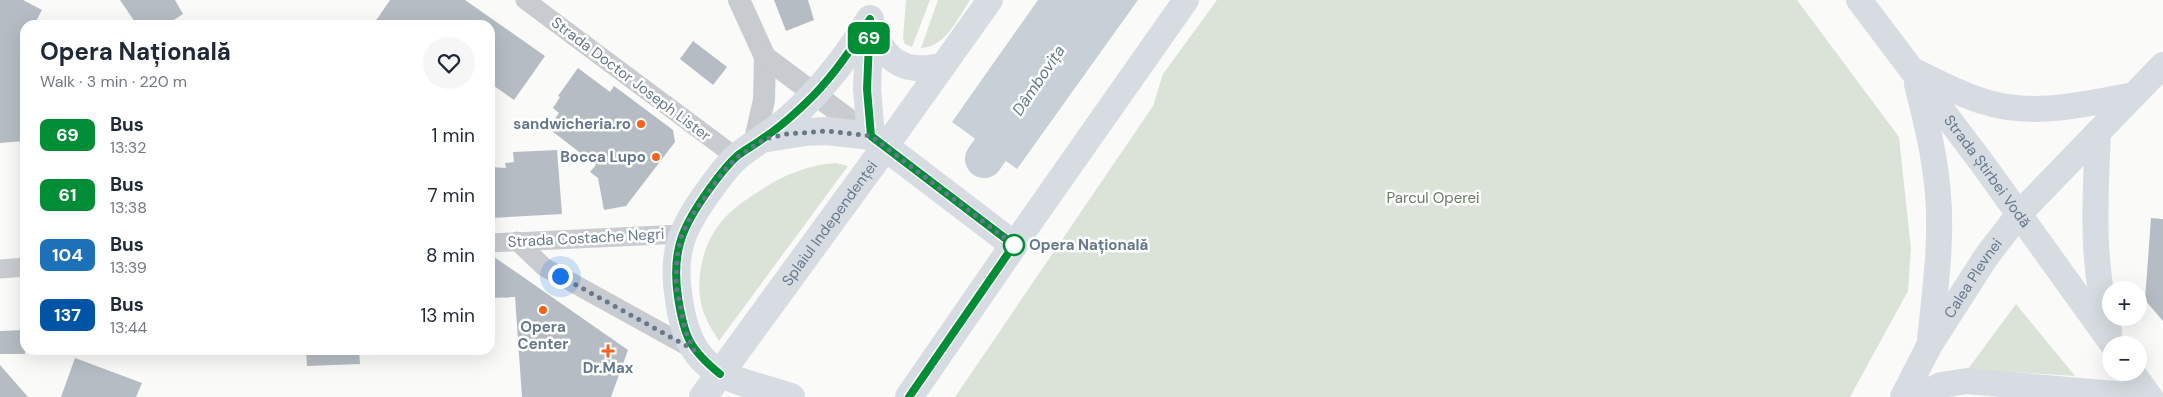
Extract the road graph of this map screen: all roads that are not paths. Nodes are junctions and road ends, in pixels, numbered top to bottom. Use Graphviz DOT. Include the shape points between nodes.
graph roads {
  1 [pos="525,0"];
  2 [pos="739,0"];
  3 [pos="990,0"];
  4 [pos="1186,0"];
  5 [pos="1859,0"];
  6 [pos="871,9"];
  7 [pos="765,56"];
  8 [pos="944,65"];
  9 [pos="2163,65"];
  10 [pos="1914,71"];
  11 [pos="814,94"];
  12 [pos="2134,95"];
  13 [pos="2098,132"];
  14 [pos="878,141"];
  15 [pos="751,147"];
  16 [pos="2019,214"];
  17 [pos="682,234"];
  18 [pos="517,241"];
  19 [pos="495,243"];
  20 [pos="1014,245"];
  21 [pos="20,267"];
  22 [pos="0,269"];
  23 [pos="2107,336"];
  24 [pos="2111,336"];
  25 [pos="1929,346"];
  26 [pos="694,350"];
  27 [pos="720,374"];
  28 [pos="2138,381"];
  29 [pos="694,397"];
  30 [pos="704,397"];
  31 [pos="791,397"];
  32 [pos="909,397"];
  33 [pos="1903,397"];
  34 [pos="1916,397"];
  35 [pos="2150,397"];
  1 -- 15 [label="street, Strada Doctor Joseph Lister"];
  2 -- 7 [label="street"];
  3 -- 8 [label="main road, Splaiul Independenței"];
  4 -- 20 [label="main road"];
  5 -- 10 [label="main road, Strada Știrbei Vodă"];
  6 -- 8 [label="main road" via="875,36 881,48 895,61 914,68"];
  6 -- 11 [label="main road" via="853,47"];
  6 -- 14 [label="main road" via="867,89"];
  7 -- 11 [label="street"];
  7 -- 15 [label="street" via="764,100"];
  8 -- 14 [label="main road, Splaiul Independenței"];
  9 -- 12 [label="main road, Calea Plevnei"];
  10 -- 12 [label="main road" via="1983,102 2026,109 2067,107"];
  10 -- 16 [label="main road, Strada Știrbei Vodă"];
  10 -- 25 [label="main road" via="1930,137 1938,196 1938,265"];
  11 -- 14 [label="street"];
  11 -- 15 [label="main road" via="782,125"];
  12 -- 13 [label="main road, Calea Plevnei"];
  13 -- 16 [label="main road, Calea Plevnei"];
  13 -- 24 [label="main road" via="2094,240 2101,300"];
  14 -- 15 [label="main road" via="826,131 787,134"];
  14 -- 20 [label="main road"];
  14 -- 27 [label="main road, Splaiul Independenței"];
  15 -- 17 [label="main road" via="708,192"];
  16 -- 23 [label="main road, Strada Știrbei Vodă"];
  16 -- 25 [label="main road, Calea Plevnei" via="1986,257"];
  17 -- 18 [label="street, Strada Costache Negri"];
  17 -- 26 [label="main road" via="676,285 685,330"];
  18 -- 19 [label="street, Strada Costache Negri"];
  18 -- 26 [label="street" via="544,267"];
  20 -- 32 [label="main road"];
  21 -- 22 [label="street"];
  25 -- 33 [label="main road, Calea Plevnei"];
  26 -- 27 [label="main road"];
  26 -- 29 [label="main road" via="697,378"];
  27 -- 30 [label="main road, Splaiul Independenței"];
  27 -- 31 [label="main road"];
  28 -- 35 [label="main road"];
  34 -- 35 [label="main road" via="1940,385 1967,381"];
}
